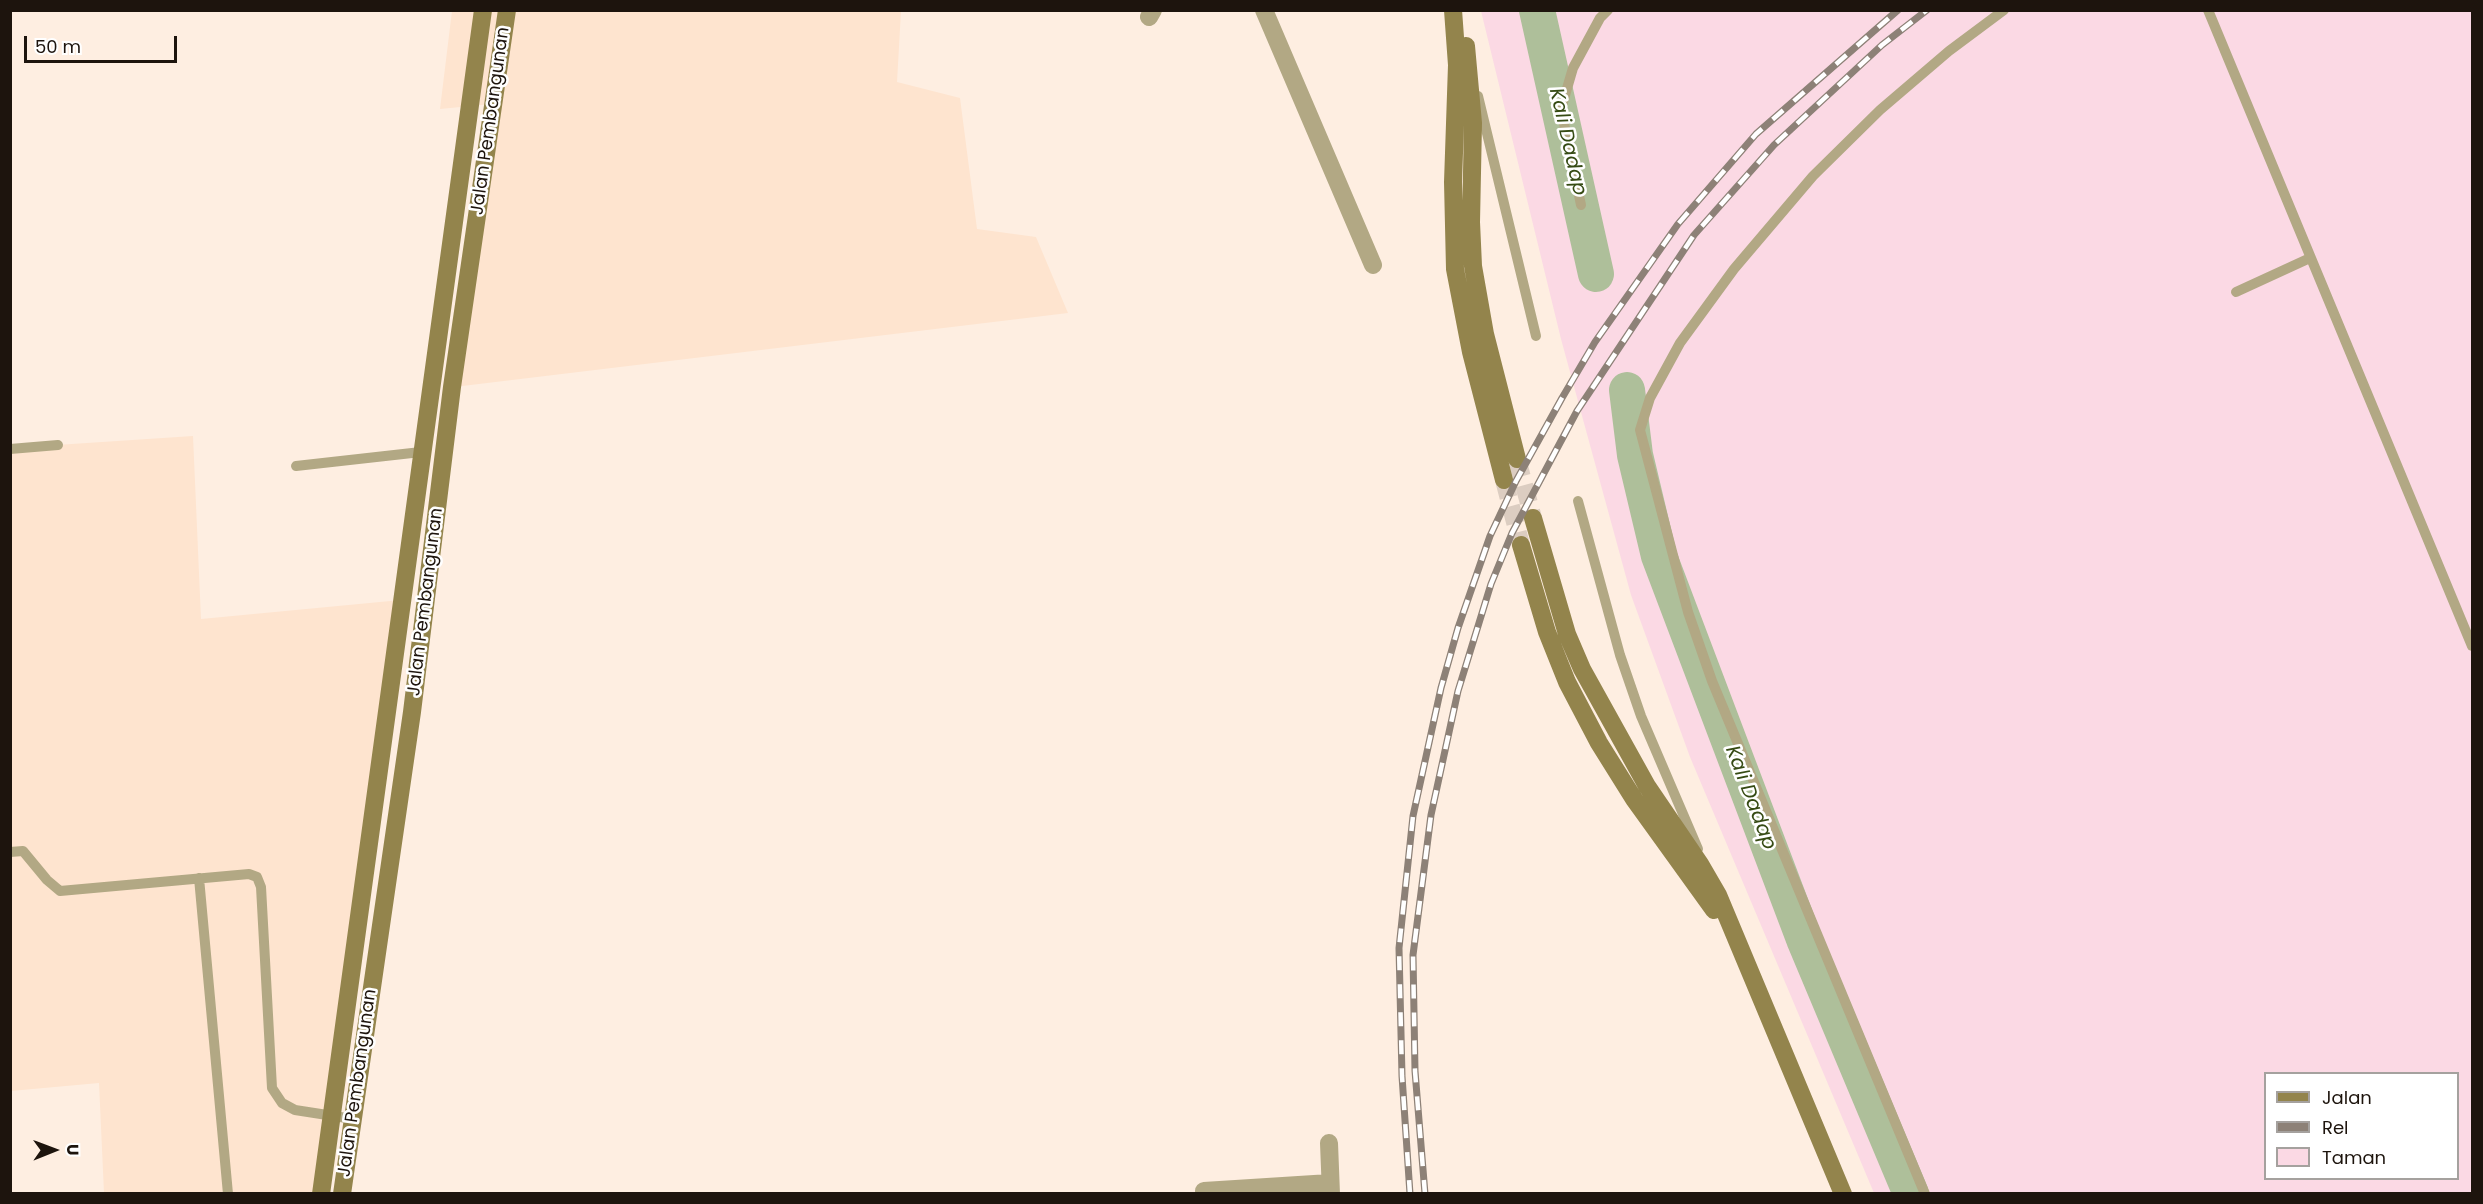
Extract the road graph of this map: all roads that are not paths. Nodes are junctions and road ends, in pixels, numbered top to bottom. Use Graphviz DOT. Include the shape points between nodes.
graph roads {
  1 [pos="483,10"];
  2 [pos="507,10"];
  3 [pos="1264,10"];
  4 [pos="1455,10"];
  5 [pos="1608,10"];
  6 [pos="2004,10"];
  7 [pos="2208,10"];
  8 [pos="1466,46"];
  9 [pos="1581,205"];
  10 [pos="2310,258"];
  11 [pos="1373,265"];
  12 [pos="2236,292"];
  13 [pos="1536,336"];
  14 [pos="58,445"];
  15 [pos="10,449"];
  16 [pos="421,452"];
  17 [pos="1517,459"];
  18 [pos="296,466"];
  19 [pos="1504,480"];
  20 [pos="1578,501"];
  21 [pos="1533,518"];
  22 [pos="1521,545"];
  23 [pos="2472,646"];
  24 [pos="10,852"];
  25 [pos="199,878"];
  26 [pos="1718,895"];
  27 [pos="1751,974"];
  28 [pos="332,1116"];
  29 [pos="353,1119"];
  30 [pos="1329,1143"];
  31 [pos="1330,1188"];
  32 [pos="1204,1191"];
  33 [pos="228,1194"];
  34 [pos="321,1194"];
  35 [pos="342,1194"];
  36 [pos="1843,1194"];
  37 [pos="1925,1194"];
  1 -- 16 [label="main road, Jalan Pembangunan"];
  2 -- 29 [label="main road, Jalan Pembangunan"];
  3 -- 11 [label="street"];
  4 -- 8 [label="main road"];
  4 -- 19 [label="main road" via="1455,269 1471,352"];
  5 -- 9 [label="lane" via="1573,68 1561,109"];
  6 -- 37 [label="lane" via="1948,51 1880,110 1813,176 1734,269 1680,343 1650,398 1640,430 1688,612 1712,681"];
  7 -- 10 [label="lane"];
  8 -- 13 [label="lane"];
  8 -- 17 [label="main road" via="1473,123 1473,266 1485,334"];
  10 -- 12 [label="lane"];
  10 -- 23 [label="lane"];
  14 -- 15 [label="lane"];
  16 -- 18 [label="lane"];
  16 -- 28 [label="main road, Jalan Pembangunan"];
  20 -- 26 [label="lane" via="1608,615 1641,717"];
  21 -- 26 [label="main road" via="1567,634 1582,669 1647,786"];
  22 -- 27 [label="main road" via="1551,642 1599,742 1634,799 1709,902"];
  24 -- 25 [label="lane" via="23,851 60,891"];
  25 -- 28 [label="lane" via="249,873 257,877 261,887 272,1088 282,1103 296,1110"];
  25 -- 33 [label="lane"];
  26 -- 27 [label="main road"];
  27 -- 36 [label="main road"];
  28 -- 29 [label="lane"];
  28 -- 34 [label="main road, Jalan Pembangunan"];
  29 -- 35 [label="main road, Jalan Pembangunan"];
  30 -- 31 [label="street"];
  31 -- 32 [label="street"];
}
